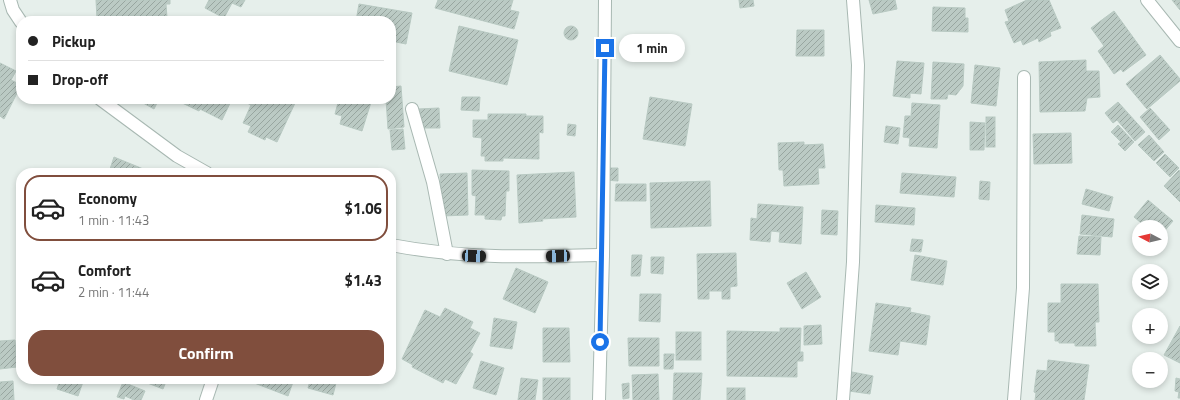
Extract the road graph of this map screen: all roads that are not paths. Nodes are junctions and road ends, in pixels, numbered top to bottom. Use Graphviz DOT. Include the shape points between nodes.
graph roads {
  1 [pos="10,0"];
  2 [pos="605,0"];
  3 [pos="853,0"];
  4 [pos="1147,0"];
  5 [pos="17,16"];
  6 [pos="1180,41"];
  7 [pos="1024,77"];
  8 [pos="107,104"];
  9 [pos="412,109"];
  10 [pos="198,168"];
  11 [pos="396,247"];
  12 [pos="447,254"];
  13 [pos="603,255"];
  14 [pos="211,384"];
  15 [pos="206,400"];
  16 [pos="599,400"];
  17 [pos="843,400"];
  18 [pos="1014,400"];
  1 -- 5 [label="street"];
  2 -- 13 [label="street"];
  3 -- 17 [label="street" via="858,65 853,262"];
  4 -- 6 [label="street"];
  7 -- 18 [label="street" via="1022,288"];
  8 -- 10 [label="street" via="177,156"];
  9 -- 12 [label="street" via="433,182"];
  11 -- 12 [label="street"];
  12 -- 13 [label="street" via="514,258"];
  13 -- 16 [label="street"];
  14 -- 15 [label="street"];
}
